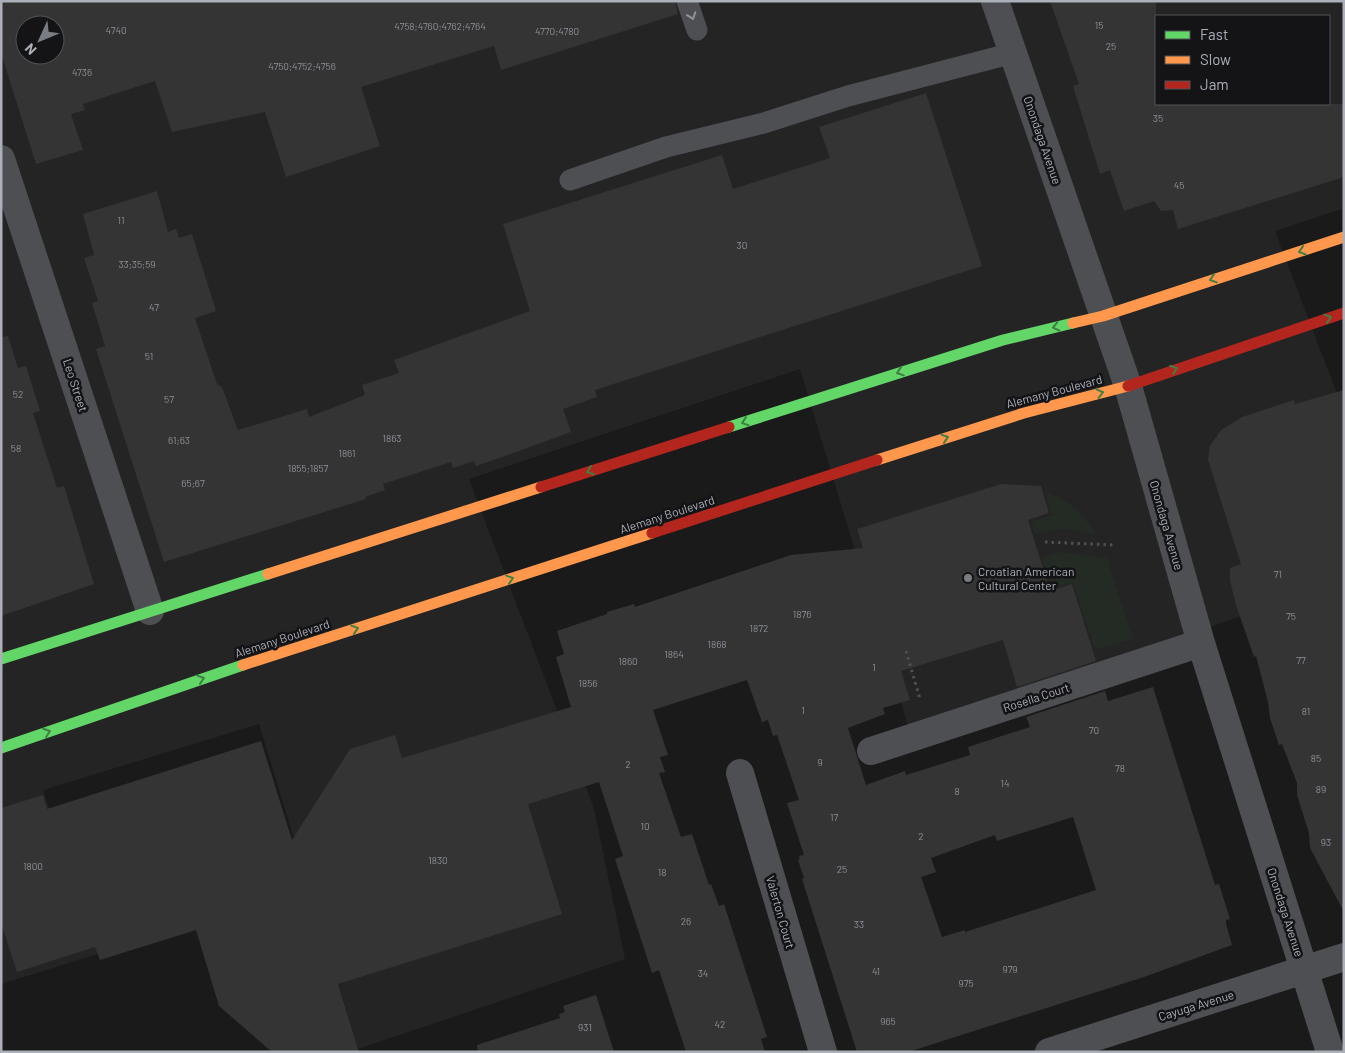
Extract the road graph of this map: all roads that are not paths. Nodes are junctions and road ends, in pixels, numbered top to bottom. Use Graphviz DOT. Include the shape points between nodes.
graph roads {
  1 [pos="687,1"];
  2 [pos="995,1"];
  3 [pos="697,30"];
  4 [pos="1013,52"];
  5 [pos="1,159"];
  6 [pos="570,180"];
  7 [pos="1344,237"];
  8 [pos="1344,313"];
  9 [pos="1104,316"];
  10 [pos="1128,386"];
  11 [pos="150,611"];
  12 [pos="1201,643"];
  13 [pos="1,659"];
  14 [pos="1,748"];
  15 [pos="871,752"];
  16 [pos="740,773"];
  17 [pos="1344,958"];
  18 [pos="1305,970"];
  19 [pos="822,1052"];
  20 [pos="1048,1052"];
  21 [pos="1330,1052"];
  1 -- 3 [label="lane, one-way"];
  2 -- 4 [label="street, Onondaga Avenue"];
  4 -- 6 [label="lane" via="848,96 764,123 666,147"];
  4 -- 9 [label="street, Onondaga Avenue"];
  5 -- 11 [label="street, Leo Street"];
  7 -- 9 [label="main road, one-way"];
  10 -- 8 [label="main road, Alemany Boulevard, one-way"];
  9 -- 10 [label="street, Onondaga Avenue"];
  9 -- 11 [label="main road, one-way" via="1002,340"];
  10 -- 12 [label="street, Onondaga Avenue"];
  14 -- 10 [label="main road, Alemany Boulevard, one-way" via="159,693 1024,413"];
  11 -- 13 [label="main road"];
  12 -- 15 [label="street, Rosella Court"];
  12 -- 18 [label="street, Onondaga Avenue"];
  16 -- 19 [label="street, Valerton Court"];
  17 -- 18 [label="street, Cayuga Avenue"];
  18 -- 20 [label="street, Cayuga Avenue"];
  18 -- 21 [label="street, Onondaga Avenue"];
}
